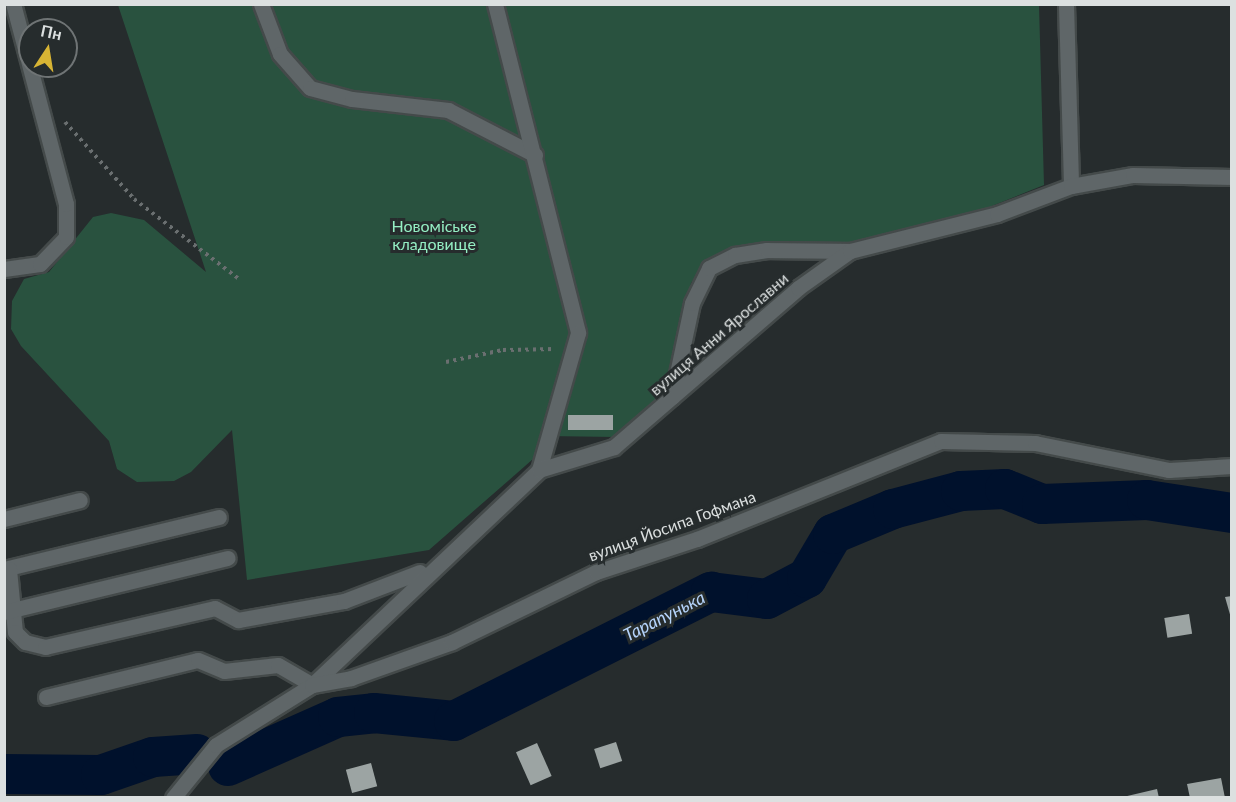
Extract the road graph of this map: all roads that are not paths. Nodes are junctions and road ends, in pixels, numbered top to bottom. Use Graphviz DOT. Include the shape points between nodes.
graph roads {
  1 [pos="13,4"];
  2 [pos="261,4"];
  3 [pos="495,4"];
  4 [pos="1066,4"];
  5 [pos="536,155"];
  6 [pos="1232,177"];
  7 [pos="1071,186"];
  8 [pos="850,251"];
  9 [pos="4,269"];
  10 [pos="672,397"];
  11 [pos="1232,466"];
  12 [pos="539,470"];
  13 [pos="80,500"];
  14 [pos="219,517"];
  15 [pos="4,519"];
  16 [pos="228,558"];
  17 [pos="431,567"];
  18 [pos="7,569"];
  19 [pos="9,611"];
  20 [pos="312,685"];
  21 [pos="46,697"];
  22 [pos="173,798"];
  1 -- 9 [label="street" via="66,204 66,237 52,255 21,269"];
  2 -- 5 [label="street" via="280,54 310,88 352,99 448,110"];
  3 -- 5 [label="street"];
  4 -- 7 [label="street"];
  5 -- 12 [label="street" via="579,333"];
  6 -- 7 [label="street, вулиця Анни Ярославни" via="1133,176"];
  7 -- 8 [label="street, вулиця Анни Ярославни" via="997,214"];
  8 -- 10 [label="street, вулиця Анни Ярославни" via="798,288"];
  8 -- 10 [label="street" via="758,252 709,268 692,303"];
  10 -- 12 [label="street, вулиця Анни Ярославни" via="614,447"];
  11 -- 20 [label="street, вулиця Йосипа Гофмана" via="1169,470 1035,443 941,441 697,539 596,572 452,642 351,678"];
  12 -- 17 [label="street, вулиця Анни Ярославни"];
  13 -- 15 [label="street"];
  14 -- 18 [label="street"];
  16 -- 19 [label="street"];
  17 -- 19 [label="street" via="344,601 238,620 215,608 59,646 25,642 15,632"];
  17 -- 20 [label="street, вулиця Анни Ярославни"];
  18 -- 19 [label="street"];
  20 -- 21 [label="street" via="278,665 224,671 198,660"];
  20 -- 22 [label="street, вулиця Йосипа Гофмана" via="216,745"];
}
